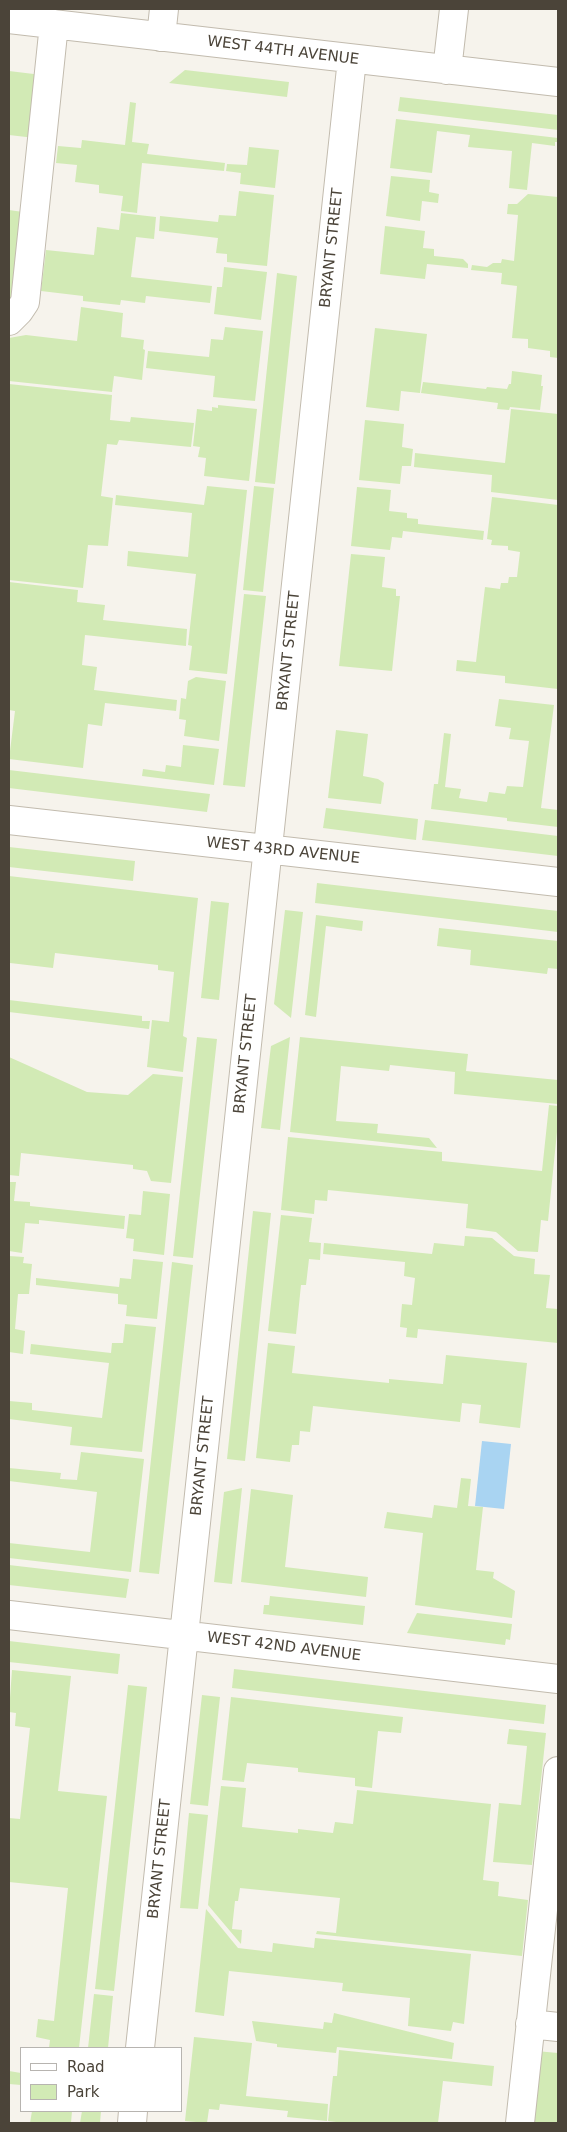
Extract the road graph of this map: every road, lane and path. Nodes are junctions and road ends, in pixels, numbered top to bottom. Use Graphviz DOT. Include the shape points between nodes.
graph roads {
  1 [pos="164,9"];
  2 [pos="454,9"];
  3 [pos="9,19"];
  4 [pos="54,24"];
  5 [pos="161,37"];
  6 [pos="352,59"];
  7 [pos="447,70"];
  8 [pos="558,82"];
  9 [pos="9,321"];
  10 [pos="9,820"];
  11 [pos="268,850"];
  12 [pos="558,882"];
  13 [pos="9,1615"];
  14 [pos="184,1635"];
  15 [pos="558,1679"];
  16 [pos="558,1771"];
  17 [pos="530,2024"];
  18 [pos="558,2027"];
  19 [pos="140,2047"];
  20 [pos="520,2123"];
  1 -- 5 [label="street"];
  2 -- 7 [label="street"];
  3 -- 4 [label="street, WEST 44TH AVENUE"];
  4 -- 5 [label="street, WEST 44TH AVENUE"];
  4 -- 9 [label="street" via="25,302"];
  5 -- 6 [label="street, WEST 44TH AVENUE"];
  6 -- 7 [label="street, WEST 44TH AVENUE"];
  6 -- 11 [label="street, BRYANT STREET"];
  7 -- 8 [label="street, WEST 44TH AVENUE"];
  10 -- 11 [label="street, WEST 43RD AVENUE"];
  11 -- 12 [label="street, WEST 43RD AVENUE"];
  11 -- 14 [label="street, BRYANT STREET"];
  13 -- 14 [label="street, WEST 42ND AVENUE"];
  14 -- 15 [label="street, WEST 42ND AVENUE"];
  14 -- 19 [label="street, BRYANT STREET"];
  16 -- 17 [label="street"];
  17 -- 18 [label="street"];
  17 -- 20 [label="street"];
}
